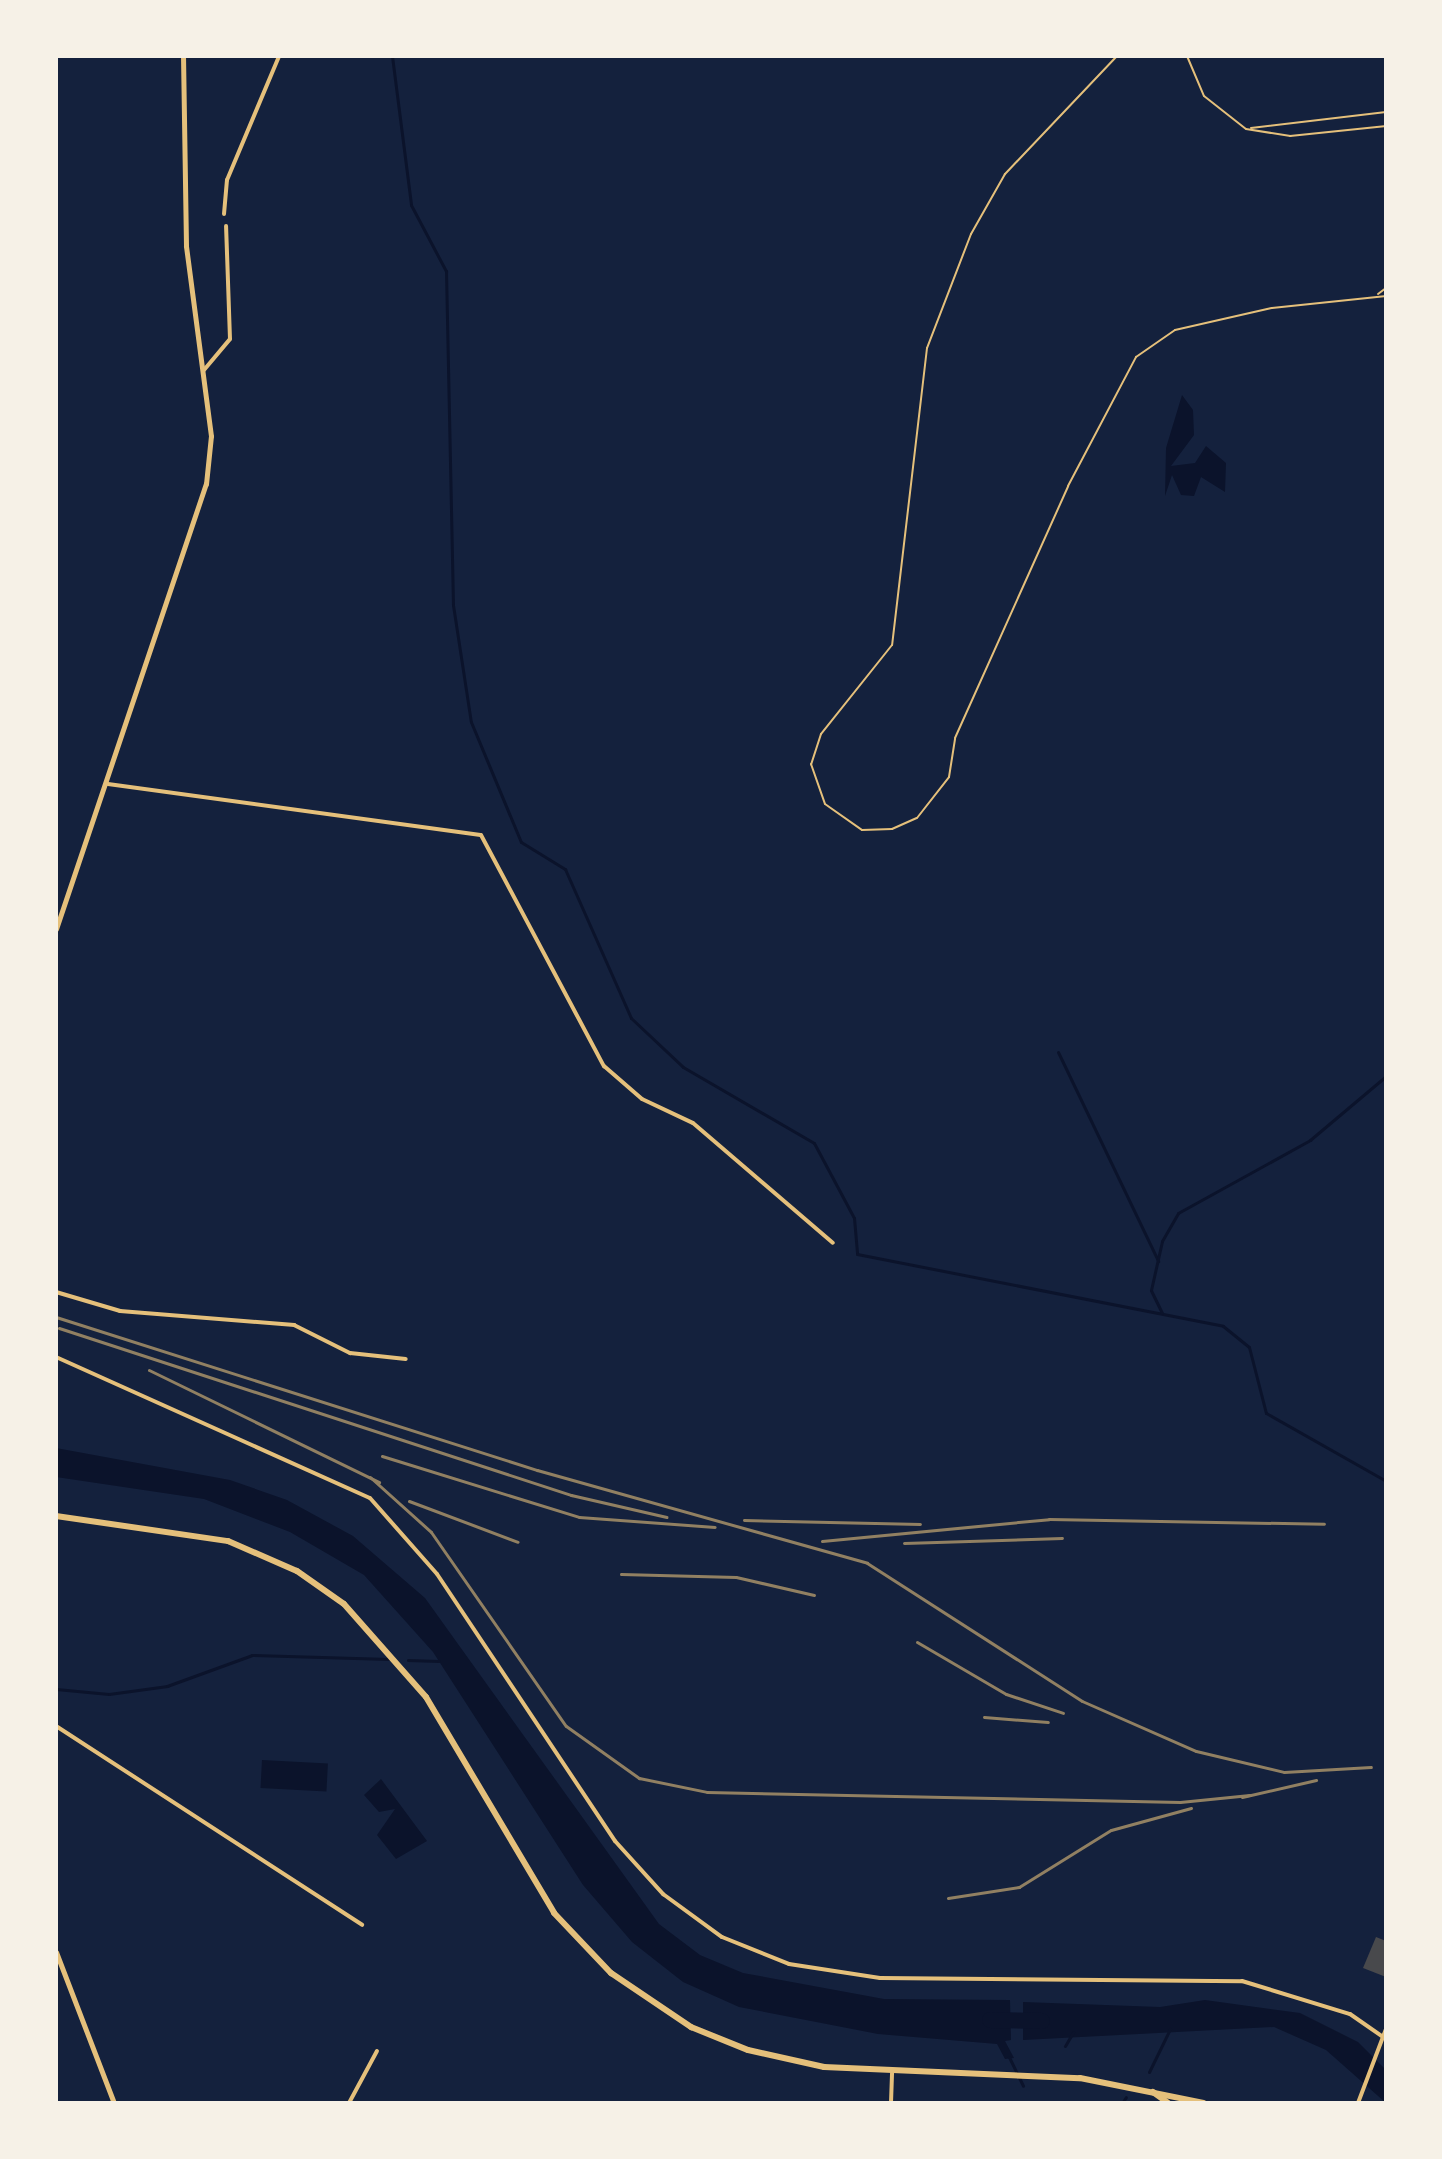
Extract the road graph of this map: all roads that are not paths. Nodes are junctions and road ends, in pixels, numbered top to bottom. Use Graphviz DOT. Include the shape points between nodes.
graph roads {
  1 [pos="183,56"];
  2 [pos="279,56"];
  3 [pos="1117,56"];
  4 [pos="1187,56"];
  5 [pos="1386,112"];
  6 [pos="1386,126"];
  7 [pos="1246,129"];
  8 [pos="224,214"];
  9 [pos="226,226"];
  10 [pos="1386,288"];
  11 [pos="1377,295"];
  12 [pos="1386,296"];
  13 [pos="204,370"];
  14 [pos="108,784"];
  15 [pos="56,929"];
  16 [pos="833,1243"];
  17 [pos="56,1292"];
  18 [pos="56,1357"];
  19 [pos="406,1359"];
  20 [pos="56,1516"];
  21 [pos="56,1726"];
  22 [pos="362,1925"];
  23 [pos="56,1952"];
  24 [pos="1386,2029"];
  25 [pos="1385,2038"];
  26 [pos="377,2051"];
  27 [pos="892,2072"];
  28 [pos="1153,2092"];
  29 [pos="1359,2100"];
  30 [pos="114,2103"];
  31 [pos="349,2103"];
  32 [pos="891,2103"];
  33 [pos="1168,2103"];
  34 [pos="1204,2103"];
  1 -- 13 [label="street" via="186,246"];
  2 -- 8 [label="street" via="227,180"];
  3 -- 11 [label="lane" via="1005,174 943,305 927,348 892,645 821,734 811,764 825,804 862,830 892,829 917,818 949,777 955,738 1068,486 1136,357 1175,330 1272,308"];
  4 -- 7 [label="lane" via="1204,96"];
  5 -- 7 [label="lane"];
  6 -- 7 [label="lane" via="1290,136"];
  9 -- 13 [label="street" via="230,339"];
  10 -- 11 [label="lane"];
  11 -- 12 [label="lane"];
  13 -- 14 [label="street" via="211,436 200,512"];
  14 -- 15 [label="street"];
  14 -- 16 [label="street" via="481,835 604,1066 642,1099 693,1123"];
  17 -- 19 [label="street" via="120,1311 294,1325 350,1353"];
  18 -- 25 [label="street" via="370,1498 437,1574 615,1841 663,1894 722,1937 789,1964 880,1978 1242,1981 1350,2014"];
  20 -- 27 [label="main road" via="207,1535 265,1555 322,1587 368,1624 413,1676 527,1875 611,1973 669,2014 748,2050"];
  21 -- 22 [label="street"];
  23 -- 30 [label="street"];
  24 -- 25 [label="street"];
  25 -- 29 [label="street"];
  26 -- 31 [label="street"];
  27 -- 28 [label="main road" via="1027,2074"];
  27 -- 32 [label="street"];
  28 -- 33 [label="main road"];
  28 -- 34 [label="main road"];
}
